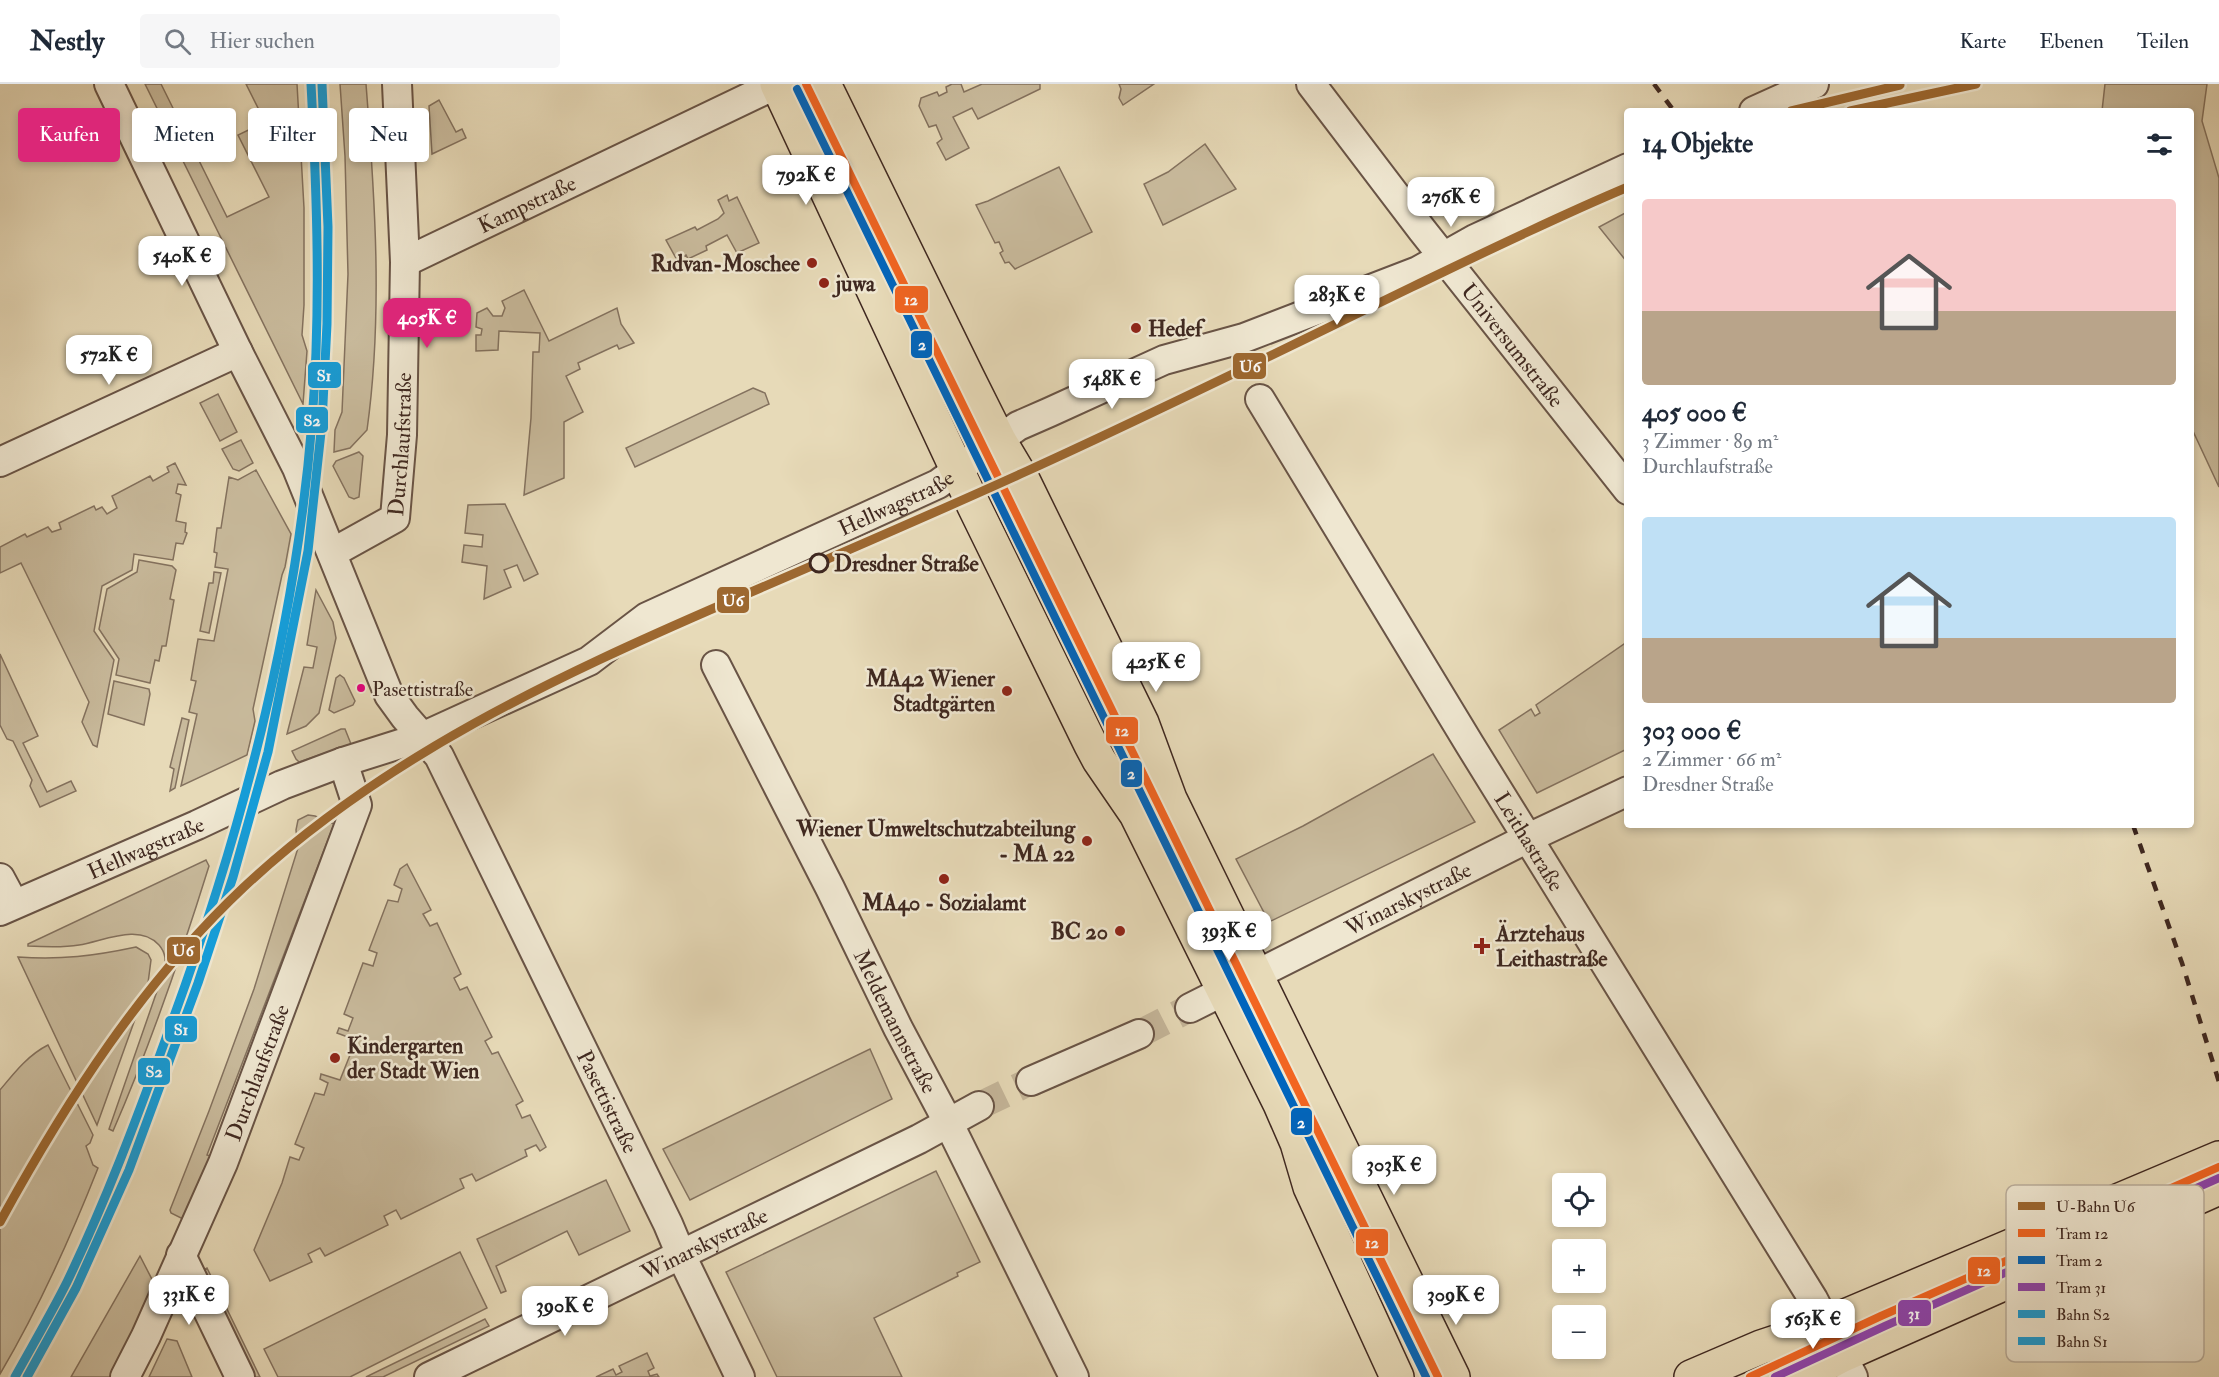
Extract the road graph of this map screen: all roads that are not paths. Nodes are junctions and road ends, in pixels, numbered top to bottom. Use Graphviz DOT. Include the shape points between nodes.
graph roads {
  1 [pos="110,84"];
  2 [pos="397,84"];
  3 [pos="777,84"];
  4 [pos="824,84"];
  5 [pos="1311,84"];
  6 [pos="1814,84"];
  7 [pos="1761,108"];
  8 [pos="1624,170"];
  9 [pos="1444,256"];
  10 [pos="405,262"];
  11 [pos="238,352"];
  12 [pos="1260,399"];
  13 [pos="999,440"];
  14 [pos="0,462"];
  15 [pos="957,470"];
  16 [pos="1624,485"];
  17 [pos="332,553"];
  18 [pos="716,666"];
  19 [pos="422,737"];
  20 [pos="343,762"];
  21 [pos="1624,793"];
  22 [pos="1528,838"];
  23 [pos="0,878"];
  24 [pos="7,908"];
  25 [pos="1255,975"];
  26 [pos="1224,991"];
  27 [pos="1190,1008"];
  28 [pos="1139,1034"];
  29 [pos="1031,1081"];
  30 [pos="979,1106"];
  31 [pos="949,1124"];
  32 [pos="2219,1158"];
  33 [pos="2155,1185"];
  34 [pos="2219,1188"];
  35 [pos="2204,1195"];
  36 [pos="2006,1248"];
  37 [pos="181,1255"];
  38 [pos="681,1255"];
  39 [pos="2006,1290"];
  40 [pos="1826,1324"];
  41 [pos="1847,1366"];
  42 [pos="125,1377"];
  43 [pos="240,1377"];
  44 [pos="429,1377"];
  45 [pos="740,1377"];
  46 [pos="1074,1377"];
  47 [pos="1397,1377"];
  48 [pos="1453,1377"];
  49 [pos="1691,1377"];
  50 [pos="1801,1377"];
  1 -- 11 [label="street, Pasettistraße"];
  2 -- 10 [label="street, Durchlaufstraße"];
  3 -- 10 [label="street, Kampstraße"];
  3 -- 15 [label="main road"];
  4 -- 13 [label="main road"];
  5 -- 9 [label="street, Universumstraße"];
  6 -- 7 [label="street"];
  8 -- 9 [label="street, Hellwagstraße"];
  9 -- 13 [label="street, Hellwagstraße" via="1418,271 1244,338 1164,360 1018,426"];
  9 -- 16 [label="street, Universumstraße"];
  10 -- 17 [label="street, Durchlaufstraße" via="402,435 394,518"];
  11 -- 14 [label="street"];
  11 -- 17 [label="street, Pasettistraße" via="297,468"];
  12 -- 22 [label="street, Leithastraße"];
  13 -- 15 [label="street, Hellwagstraße"];
  13 -- 25 [label="main road" via="1024,482 1137,713 1170,799"];
  15 -- 19 [label="street, Hellwagstraße" via="938,484 647,617 590,661"];
  15 -- 26 [label="main road" via="1091,745 1136,814"];
  17 -- 19 [label="street, Pasettistraße" via="389,695"];
  18 -- 31 [label="street, Meldemannstraße"];
  19 -- 20 [label="street, Hellwagstraße"];
  19 -- 38 [label="street, Pasettistraße" via="439,756"];
  20 -- 24 [label="street, Hellwagstraße" via="282,785"];
  20 -- 37 [label="street, Durchlaufstraße" via="357,805 223,1163"];
  21 -- 22 [label="street, Winarskystraße"];
  22 -- 25 [label="street, Winarskystraße"];
  22 -- 40 [label="street, Leithastraße"];
  23 -- 24 [label="street"];
  25 -- 26 [label="street, Winarskystraße"];
  25 -- 48 [label="main road"];
  26 -- 27 [label="street, Winarskystraße"];
  26 -- 47 [label="main road" via="1280,1104 1311,1187"];
  28 -- 29 [label="street"];
  30 -- 31 [label="street, Winarskystraße"];
  31 -- 38 [label="street, Winarskystraße"];
  31 -- 46 [label="street, Meldemannstraße"];
  32 -- 33 [label="main road"];
  34 -- 35 [label="main road"];
  36 -- 40 [label="main road"];
  37 -- 42 [label="street, Durchlaufstraße"];
  37 -- 43 [label="street"];
  38 -- 44 [label="street, Winarskystraße"];
  38 -- 45 [label="street, Pasettistraße"];
  39 -- 41 [label="main road"];
  40 -- 41 [label="street, Leithastraße"];
  40 -- 49 [label="main road"];
  41 -- 50 [label="main road"];
}
